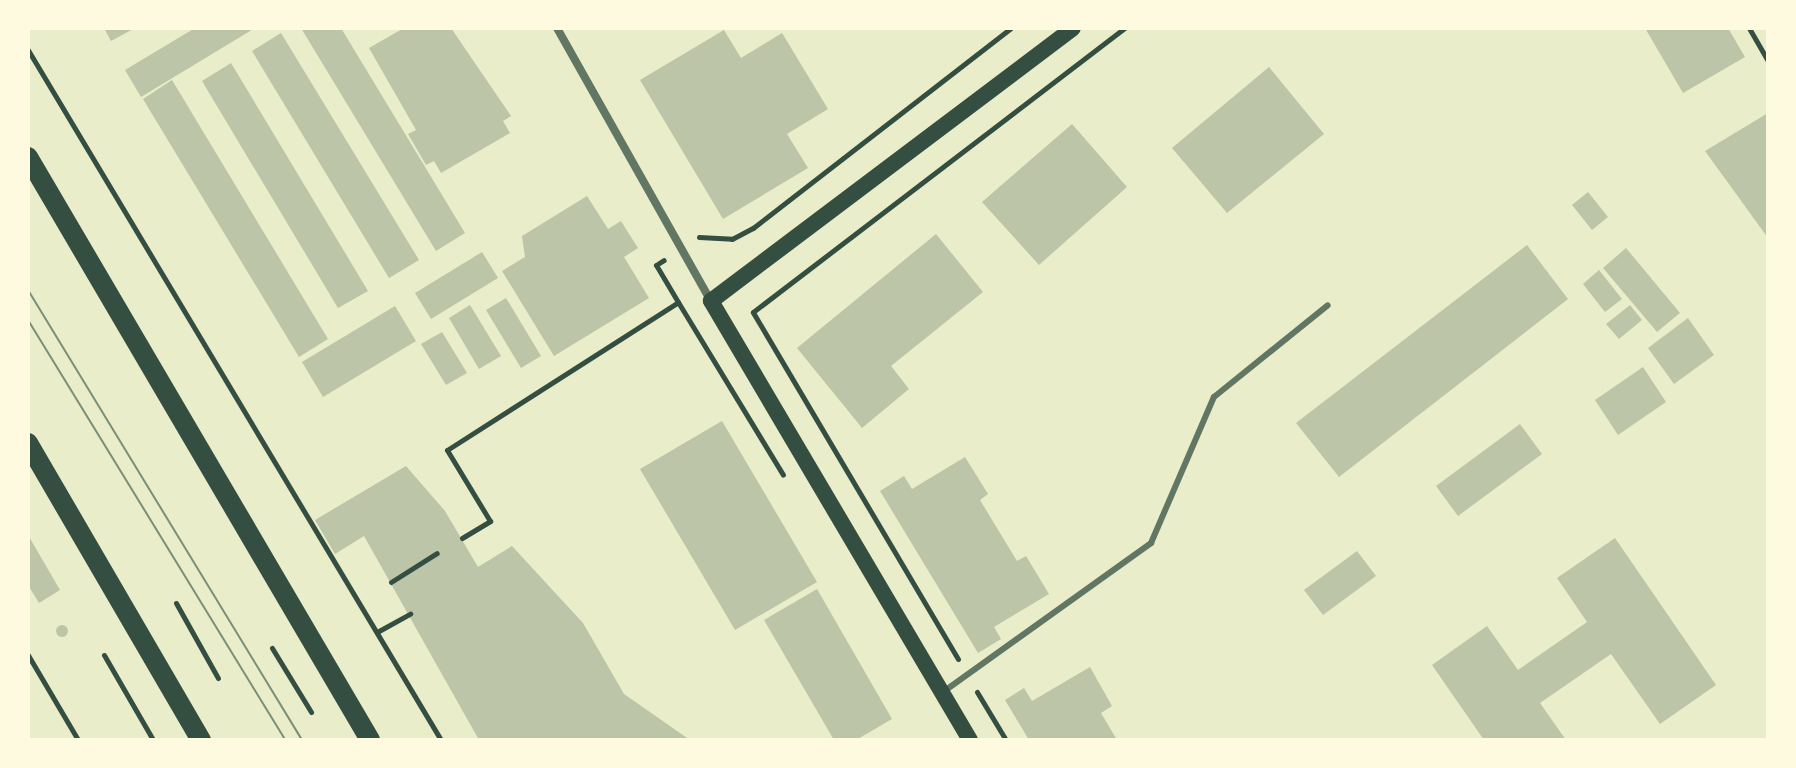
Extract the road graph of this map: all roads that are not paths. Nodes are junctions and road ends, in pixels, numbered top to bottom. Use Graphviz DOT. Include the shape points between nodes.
graph roads {
  1 [pos="557,28"];
  2 [pos="1073,28"];
  3 [pos="28,157"];
  4 [pos="711,301"];
  5 [pos="1328,305"];
  6 [pos="28,443"];
  7 [pos="943,692"];
  8 [pos="201,740"];
  9 [pos="370,740"];
  10 [pos="970,740"];
  1 -- 4 [label="street"];
  2 -- 4 [label="main road"];
  3 -- 9 [label="main road"];
  4 -- 7 [label="main road"];
  5 -- 7 [label="lane" via="1214,397 1151,543"];
  6 -- 8 [label="main road"];
  7 -- 10 [label="main road"];
}
